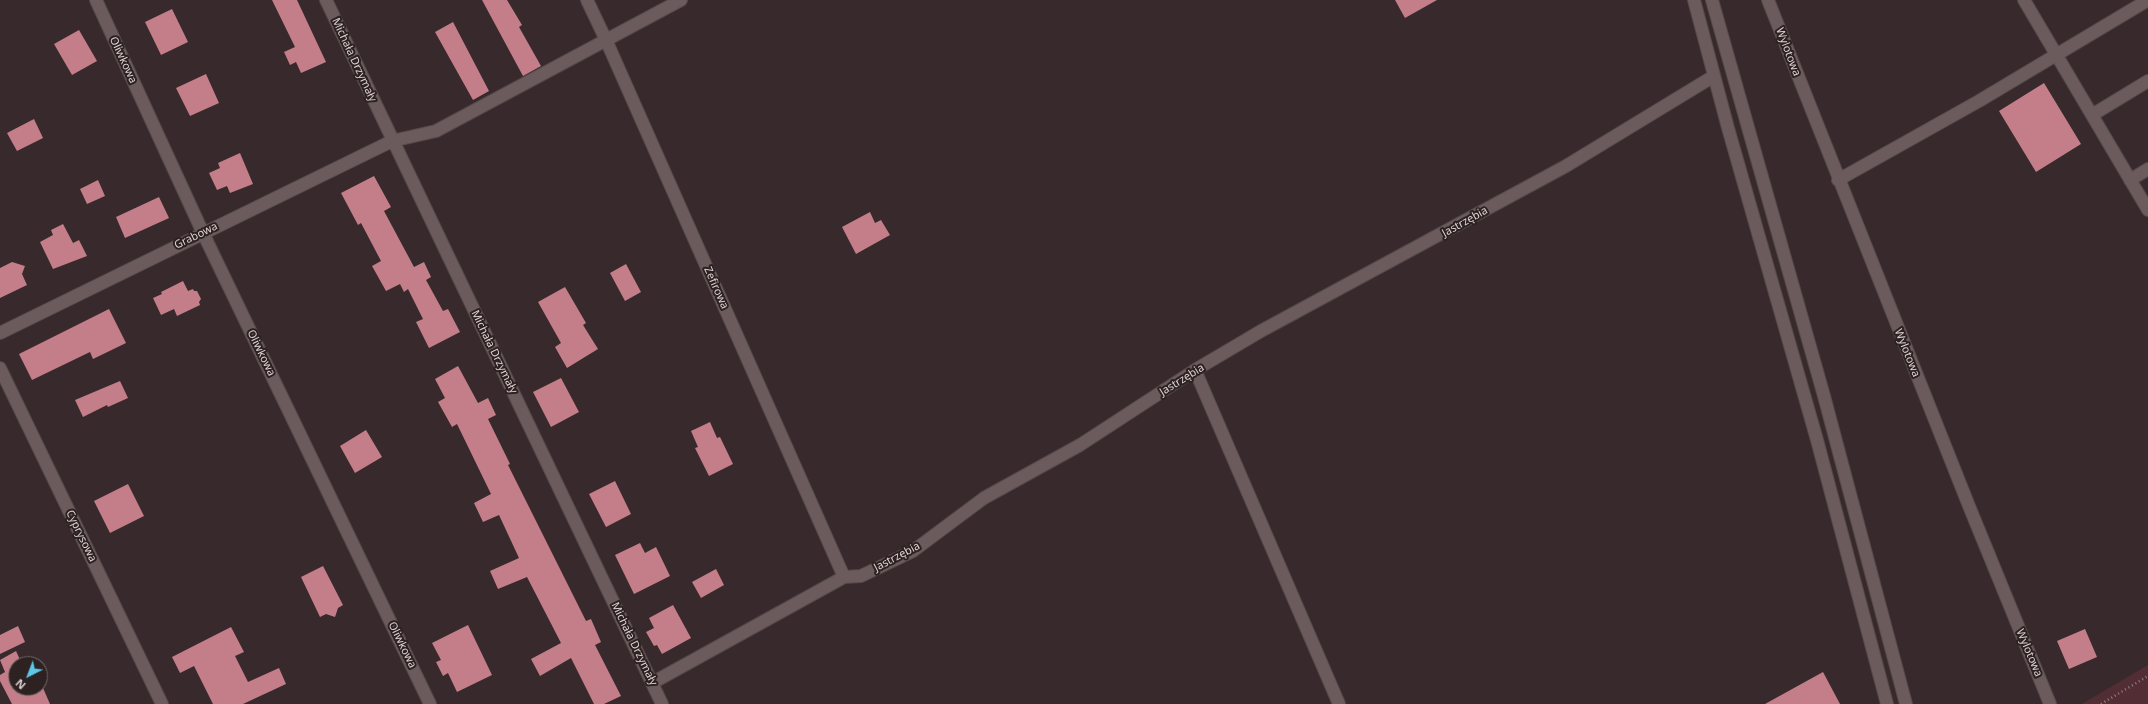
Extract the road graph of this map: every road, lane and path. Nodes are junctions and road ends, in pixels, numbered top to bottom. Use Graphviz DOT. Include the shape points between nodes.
graph roads {
  1 [pos="96,0"];
  2 [pos="326,0"];
  3 [pos="587,0"];
  4 [pos="681,0"];
  5 [pos="1694,0"];
  6 [pos="1712,0"];
  7 [pos="1768,0"];
  8 [pos="2024,0"];
  9 [pos="2148,0"];
  10 [pos="606,40"];
  11 [pos="2056,55"];
  12 [pos="1714,76"];
  13 [pos="2148,81"];
  14 [pos="2092,115"];
  15 [pos="392,141"];
  16 [pos="2148,169"];
  17 [pos="1838,180"];
  18 [pos="2130,180"];
  19 [pos="2148,210"];
  20 [pos="203,233"];
  21 [pos="0,333"];
  22 [pos="0,368"];
  23 [pos="1195,370"];
  24 [pos="844,577"];
  25 [pos="2148,676"];
  26 [pos="652,683"];
  27 [pos="658,702"];
  28 [pos="162,704"];
  29 [pos="430,704"];
  30 [pos="1339,704"];
  31 [pos="1887,704"];
  32 [pos="1906,704"];
  33 [pos="2050,704"];
  34 [pos="2102,704"];
  1 -- 20 [label="street, Oliwkowa"];
  2 -- 15 [label="street, Michała Drzymały"];
  3 -- 10 [label="street, Zefirowa"];
  4 -- 10 [label="street, Grabowa"];
  5 -- 12 [label="street"];
  6 -- 32 [label="street" via="1822,388"];
  7 -- 17 [label="street, Wylotowa"];
  8 -- 11 [label="street"];
  9 -- 11 [label="street"];
  10 -- 15 [label="street, Grabowa" via="436,131"];
  10 -- 24 [label="street, Zefirowa"];
  11 -- 14 [label="street"];
  11 -- 17 [label="street"];
  12 -- 23 [label="street, Jastrzębia" via="1566,166 1261,331"];
  12 -- 31 [label="street" via="1817,440"];
  13 -- 14 [label="street"];
  14 -- 18 [label="street"];
  15 -- 20 [label="street, Grabowa"];
  15 -- 26 [label="street, Michała Drzymały"];
  16 -- 18 [label="street"];
  17 -- 33 [label="street, Wylotowa"];
  18 -- 19 [label="street"];
  20 -- 21 [label="street, Grabowa"];
  20 -- 29 [label="street, Oliwkowa"];
  22 -- 28 [label="street, Cyprysowa"];
  23 -- 24 [label="street, Jastrzębia" via="1080,445 984,498 913,551 861,576"];
  23 -- 30 [label="street"];
  24 -- 26 [label="street, Jastrzębia"];
  25 -- 34 [label="path"];
  26 -- 27 [label="street, Michała Drzymały"];
}
